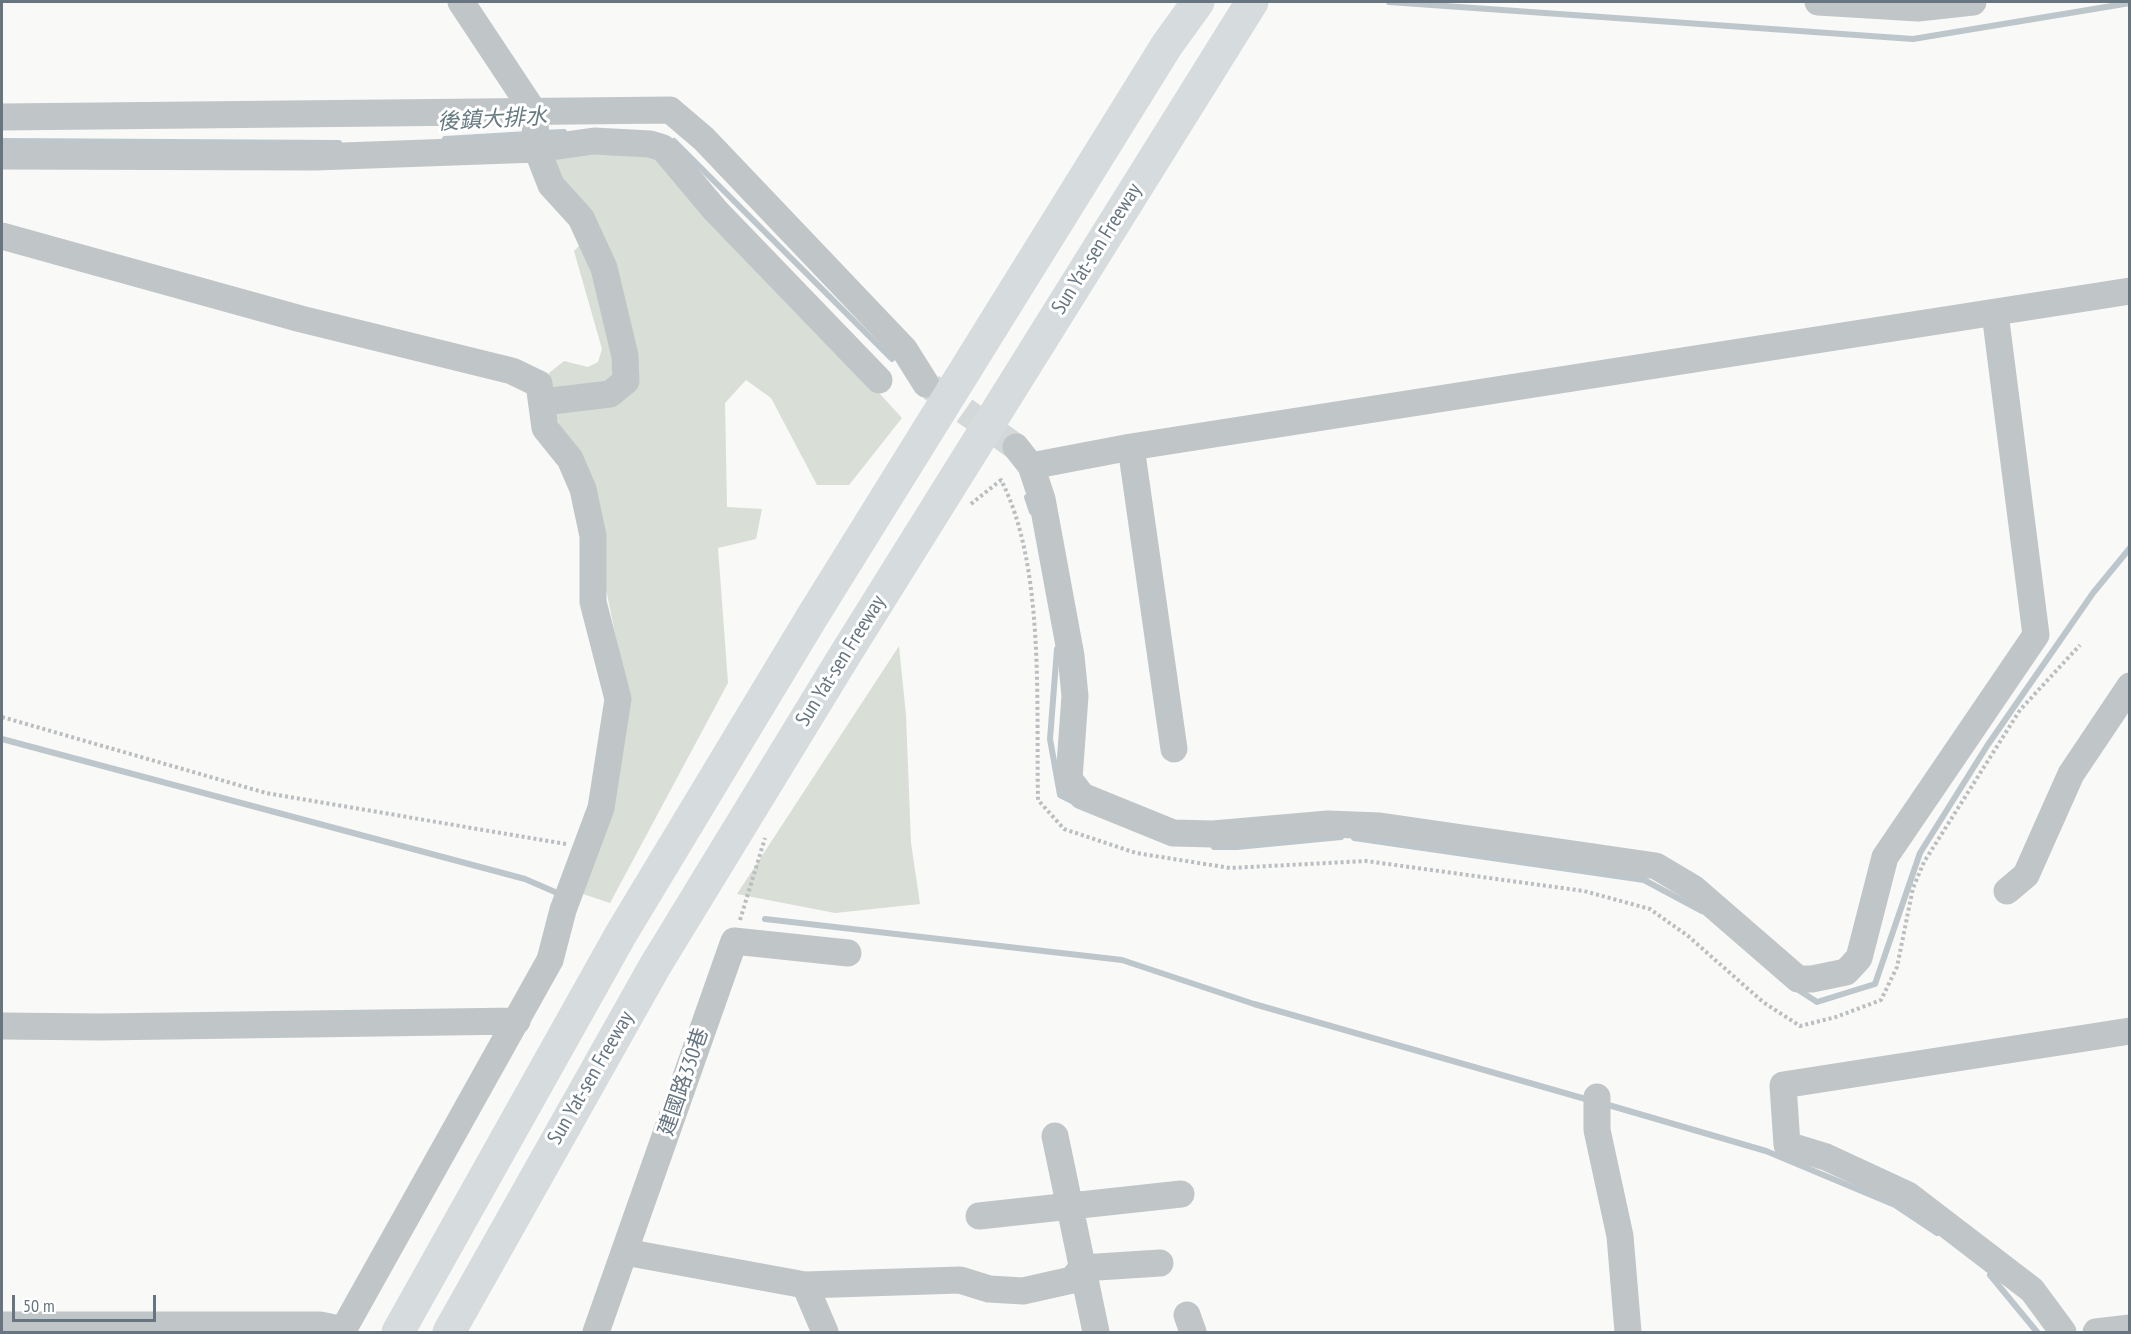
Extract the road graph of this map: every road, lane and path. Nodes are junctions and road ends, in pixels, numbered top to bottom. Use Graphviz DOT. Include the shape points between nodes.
graph roads {
  1 [pos="461,2"];
  2 [pos="1198,2"];
  3 [pos="1251,2"];
  4 [pos="1818,2"];
  5 [pos="1973,2"];
  6 [pos="2,117"];
  7 [pos="536,131"];
  8 [pos="2,156"];
  9 [pos="2,236"];
  10 [pos="2130,291"];
  11 [pos="1995,312"];
  12 [pos="879,380"];
  13 [pos="926,384"];
  14 [pos="543,402"];
  15 [pos="1131,447"];
  16 [pos="966,508"];
  17 [pos="2080,645"];
  18 [pos="2130,686"];
  19 [pos="2,717"];
  20 [pos="1174,749"];
  21 [pos="767,831"];
  22 [pos="588,848"];
  23 [pos="2007,891"];
  24 [pos="734,941"];
  25 [pos="848,953"];
  26 [pos="517,1021"];
  27 [pos="2,1026"];
  28 [pos="2130,1031"];
  29 [pos="1596,1104"];
  30 [pos="1055,1136"];
  31 [pos="1181,1194"];
  32 [pos="1070,1207"];
  33 [pos="979,1216"];
  34 [pos="625,1252"];
  35 [pos="1160,1263"];
  36 [pos="1082,1268"];
  37 [pos="805,1285"];
  38 [pos="2,1324"];
  39 [pos="2130,1328"];
  40 [pos="343,1331"];
  41 [pos="398,1332"];
  42 [pos="449,1332"];
  43 [pos="597,1332"];
  44 [pos="825,1332"];
  45 [pos="1096,1332"];
  46 [pos="1628,1332"];
  47 [pos="2063,1332"];
  48 [pos="2096,1332"];
  1 -- 7 [label="lane"];
  2 -- 41 [label="highway, Sun Yat-sen Freeway" via="1167,45 812,616 627,924"];
  3 -- 42 [label="highway, Sun Yat-sen Freeway" via="656,966"];
  4 -- 5 [label="lane" via="1918,8"];
  6 -- 7 [label="lane"];
  7 -- 8 [label="lane" via="315,157"];
  7 -- 12 [label="lane" via="663,148 715,210"];
  7 -- 13 [label="lane" via="670,110 704,139 904,349"];
  7 -- 14 [label="lane" via="551,185 581,218 604,268 625,356 626,381 610,394"];
  9 -- 14 [label="lane" via="301,319 512,371 539,384"];
  10 -- 11 [label="lane"];
  11 -- 15 [label="lane"];
  11 -- 15 [label="lane" via="2036,635 1885,857 1858,958 1846,972 1812,979 1798,980 1693,888 1656,866 1380,826 1328,824 1213,834 1173,833 1082,796 1069,779 1075,696 1071,656 1042,498 1023,457"];
  14 -- 22 [label="lane" via="545,428 570,459 583,489 592,536 593,602 618,699 601,808"];
  15 -- 20 [label="lane"];
  16 -- 17 [label="path" via="1001,480 1010,497 1022,537 1036,657 1038,800 1064,829 1136,853 1230,868 1366,861 1584,891 1650,909 1688,936 1763,1002 1800,1026 1881,1000 1897,967 1913,888 1924,862 2020,710"];
  18 -- 23 [label="lane" via="2070,774 2026,875"];
  19 -- 22 [label="path" via="266,793"];
  21 -- 24 [label="path"];
  22 -- 26 [label="lane" via="563,910 550,960"];
  24 -- 25 [label="lane"];
  24 -- 34 [label="lane, 建國路330巷"];
  26 -- 27 [label="lane"];
  26 -- 40 [label="lane"];
  28 -- 47 [label="lane" via="1783,1085 1786,1145 1826,1157 1908,1195 2032,1290"];
  29 -- 46 [label="lane" via="1597,1130 1620,1236"];
  30 -- 32 [label="lane"];
  31 -- 32 [label="lane"];
  32 -- 33 [label="lane"];
  32 -- 36 [label="lane"];
  34 -- 37 [label="lane"];
  34 -- 43 [label="lane, 建國路330巷"];
  35 -- 36 [label="lane"];
  36 -- 37 [label="lane" via="1072,1280 1023,1291 989,1289 960,1280"];
  36 -- 45 [label="lane"];
  37 -- 44 [label="lane"];
  38 -- 40 [label="lane" via="320,1325"];
  39 -- 48 [label="lane"];
}
